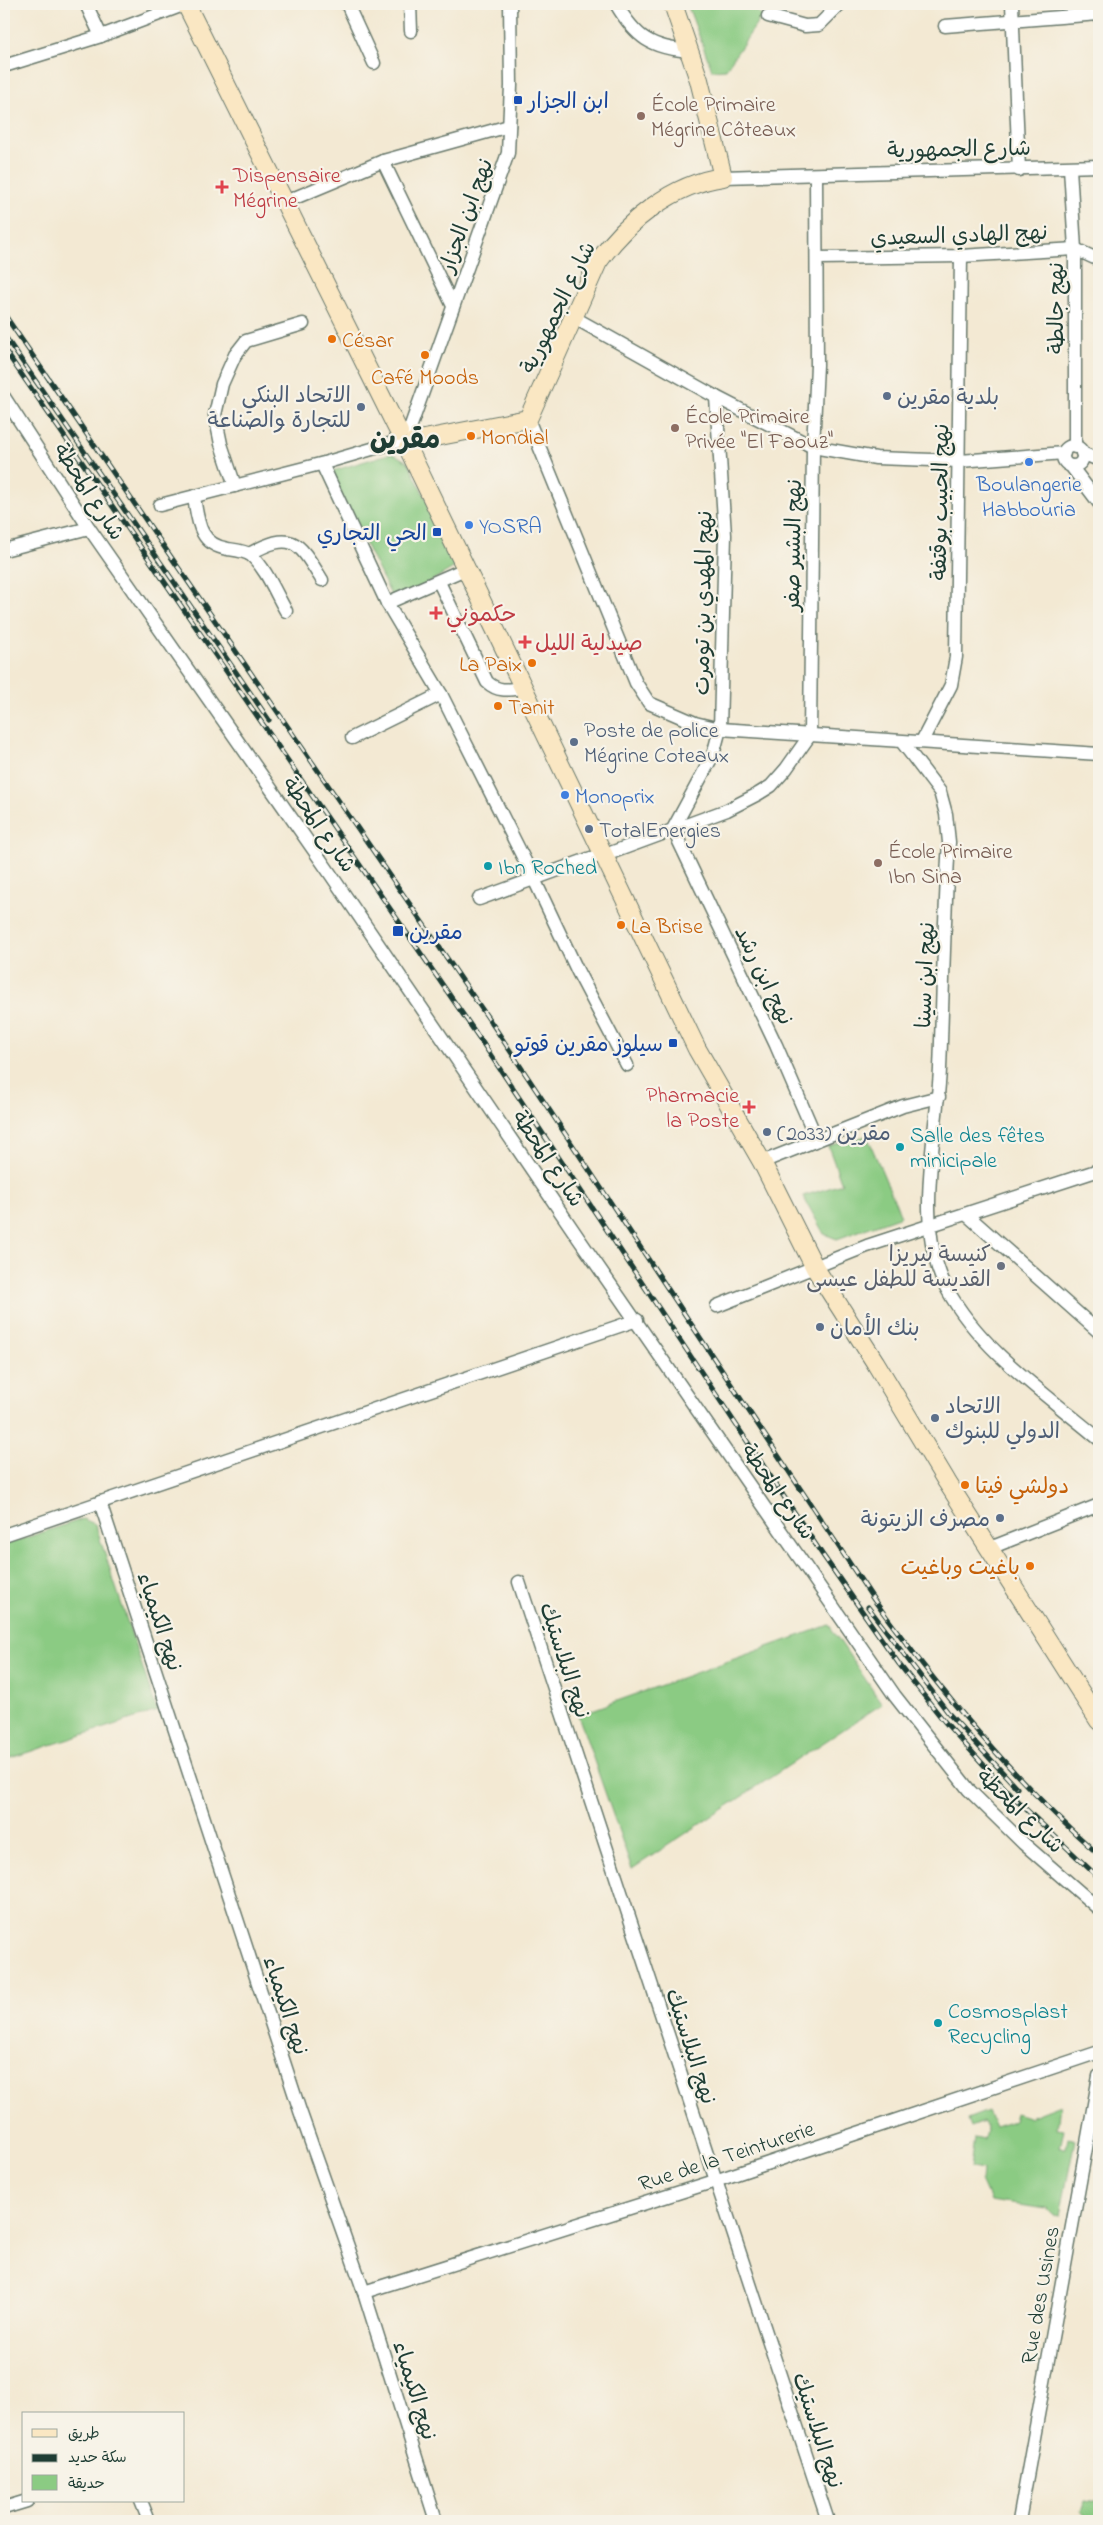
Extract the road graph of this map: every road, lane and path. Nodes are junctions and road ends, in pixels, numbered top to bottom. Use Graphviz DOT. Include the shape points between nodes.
graph roads {
  1 [pos="86,4"];
  2 [pos="186,4"];
  3 [pos="347,4"];
  4 [pos="410,4"];
  5 [pos="510,4"];
  6 [pos="616,4"];
  7 [pos="673,4"];
  8 [pos="840,4"];
  9 [pos="1012,4"];
  10 [pos="163,8"];
  11 [pos="1099,14"];
  12 [pos="768,16"];
  13 [pos="1015,22"];
  14 [pos="945,26"];
  15 [pos="410,31"];
  16 [pos="101,36"];
  17 [pos="690,51"];
  18 [pos="374,63"];
  19 [pos="4,66"];
  20 [pos="509,126"];
  21 [pos="383,161"];
  22 [pos="1099,166"];
  23 [pos="1070,168"];
  24 [pos="1019,170"];
  25 [pos="816,176"];
  26 [pos="723,177"];
  27 [pos="284,202"];
  28 [pos="1075,249"];
  29 [pos="961,256"];
  30 [pos="818,258"];
  31 [pos="1099,260"];
  32 [pos="454,306"];
  33 [pos="573,317"];
  34 [pos="303,324"];
  35 [pos="4,397"];
  36 [pos="716,397"];
  37 [pos="528,419"];
  38 [pos="405,439"];
  39 [pos="813,447"];
  40 [pos="1074,451"];
  41 [pos="1099,460"];
  42 [pos="960,461"];
  43 [pos="322,464"];
  44 [pos="235,486"];
  45 [pos="194,496"];
  46 [pos="1099,503"];
  47 [pos="160,505"];
  48 [pos="89,528"];
  49 [pos="4,550"];
  50 [pos="249,554"];
  51 [pos="465,569"];
  52 [pos="322,580"];
  53 [pos="439,582"];
  54 [pos="387,603"];
  55 [pos="286,612"];
  56 [pos="523,688"];
  57 [pos="441,694"];
  58 [pos="720,728"];
  59 [pos="810,735"];
  60 [pos="352,738"];
  61 [pos="922,741"];
  62 [pos="902,742"];
  63 [pos="1099,754"];
  64 [pos="673,829"];
  65 [pos="605,856"];
  66 [pos="534,879"];
  67 [pos="479,899"];
  68 [pos="627,1065"];
  69 [pos="939,1097"];
  70 [pos="818,1140"];
  71 [pos="762,1162"];
  72 [pos="1099,1170"];
  73 [pos="966,1214"];
  74 [pos="930,1224"];
  75 [pos="816,1268"];
  76 [pos="717,1306"];
  77 [pos="637,1320"];
  78 [pos="1099,1332"];
  79 [pos="1099,1439"];
  80 [pos="100,1502"];
  81 [pos="1099,1505"];
  82 [pos="4,1535"];
  83 [pos="990,1548"];
  84 [pos="519,1582"];
  85 [pos="1099,1721"];
  86 [pos="1099,1909"];
  87 [pos="1099,2052"];
  88 [pos="1099,2076"];
  89 [pos="715,2181"];
  90 [pos="364,2292"];
  91 [pos="24,2502"];
  92 [pos="141,2502"];
  93 [pos="4,2508"];
  94 [pos="149,2521"];
  95 [pos="436,2521"];
  96 [pos="828,2521"];
  97 [pos="1019,2521"];
  1 -- 16 [label="street"];
  2 -- 10 [label="street"];
  2 -- 27 [label="street"];
  3 -- 18 [label="street"];
  4 -- 15 [label="street"];
  5 -- 20 [label="street, نهج ابن الجزار" via="512,86"];
  6 -- 17 [label="street" via="634,30 647,41 667,50"];
  7 -- 17 [label="street"];
  8 -- 12 [label="street" via="819,25 805,26"];
  9 -- 13 [label="street"];
  10 -- 16 [label="street"];
  11 -- 13 [label="street"];
  13 -- 14 [label="street"];
  13 -- 24 [label="street"];
  16 -- 19 [label="street"];
  17 -- 26 [label="street"];
  20 -- 21 [label="street"];
  20 -- 32 [label="street, نهج ابن الجزار" via="508,154"];
  21 -- 27 [label="street"];
  21 -- 32 [label="street"];
  22 -- 23 [label="street, شارع الجمهورية"];
  23 -- 24 [label="street, شارع الجمهورية"];
  23 -- 28 [label="street, نهج جالطة"];
  24 -- 25 [label="street, شارع الجمهورية"];
  25 -- 26 [label="street, شارع الجمهورية"];
  25 -- 30 [label="street, نهج البشير صفر"];
  26 -- 33 [label="street, شارع الجمهورية" via="694,184 657,204 623,231 598,262"];
  27 -- 38 [label="street"];
  28 -- 29 [label="street, نهج الهادي السعيدي"];
  28 -- 31 [label="street, نهج الهادي السعيدي"];
  28 -- 40 [label="street, نهج جالطة"];
  29 -- 30 [label="street, نهج الهادي السعيدي"];
  29 -- 42 [label="street, نهج الحبيب بوقتفة"];
  30 -- 39 [label="street, نهج البشير صفر"];
  32 -- 38 [label="street, نهج ابن الجزار"];
  33 -- 36 [label="street"];
  33 -- 37 [label="street, شارع الجمهورية"];
  34 -- 44 [label="street" via="246,341 235,355 222,384 215,415"];
  35 -- 48 [label="street, شارع المحطة"];
  36 -- 39 [label="street"];
  36 -- 58 [label="street, نهج المهدي بن تومرت" via="725,535"];
  37 -- 38 [label="street"];
  37 -- 58 [label="street" via="636,683 649,703 695,723"];
  38 -- 43 [label="street"];
  38 -- 51 [label="street"];
  39 -- 42 [label="street" via="876,458"];
  39 -- 59 [label="street, نهج البشير صفر"];
  40 -- 41 [label="street"];
  40 -- 42 [label="street"];
  40 -- 46 [label="street" via="1065,461"];
  42 -- 61 [label="street, نهج الحبيب بوقتفة" via="954,672 951,685"];
  43 -- 44 [label="street"];
  43 -- 54 [label="street"];
  44 -- 45 [label="street"];
  45 -- 47 [label="street"];
  45 -- 50 [label="street" via="203,536 216,548"];
  48 -- 49 [label="street"];
  48 -- 77 [label="street, شارع المحطة"];
  50 -- 52 [label="street" via="279,540 293,542 305,552"];
  50 -- 55 [label="street" via="264,570"];
  51 -- 53 [label="street"];
  51 -- 56 [label="street"];
  53 -- 54 [label="street"];
  53 -- 56 [label="street" via="487,682 502,690"];
  54 -- 57 [label="street"];
  56 -- 65 [label="street"];
  57 -- 60 [label="street"];
  57 -- 66 [label="street"];
  58 -- 59 [label="street"];
  58 -- 64 [label="street, نهج المهدي بن تومرت" via="708,764"];
  59 -- 62 [label="street"];
  59 -- 64 [label="street" via="770,786 727,810"];
  61 -- 62 [label="street"];
  61 -- 63 [label="street"];
  62 -- 69 [label="street, نهج ابن سينا" via="940,792 949,842"];
  64 -- 65 [label="street"];
  64 -- 70 [label="street, نهج ابن رشد"];
  65 -- 66 [label="street"];
  65 -- 71 [label="street" via="697,1048"];
  66 -- 67 [label="street"];
  66 -- 68 [label="street"];
  69 -- 70 [label="street" via="903,1106"];
  69 -- 74 [label="street, نهج ابن سينا"];
  70 -- 71 [label="street"];
  71 -- 75 [label="street"];
  72 -- 73 [label="street"];
  73 -- 74 [label="street"];
  73 -- 78 [label="street"];
  74 -- 75 [label="street" via="866,1246"];
  74 -- 79 [label="street, نهج ابن سينا" via="934,1255 946,1287 962,1313 991,1346"];
  75 -- 76 [label="street"];
  75 -- 83 [label="street"];
  77 -- 80 [label="street"];
  77 -- 86 [label="street, شارع المحطة" via="895,1696 947,1763 1008,1829"];
  80 -- 82 [label="street"];
  80 -- 90 [label="street, نهج الكيمياء" via="300,2111"];
  81 -- 83 [label="street"];
  83 -- 85 [label="street"];
  84 -- 89 [label="street, نهج البلاستيك"];
  87 -- 89 [label="street, Rue de la Teinturerie"];
  88 -- 97 [label="street, Rue des Usines"];
  89 -- 90 [label="street, Rue de la Teinturerie"];
  89 -- 96 [label="street, نهج البلاستيك"];
  90 -- 95 [label="street, نهج الكيمياء"];
  91 -- 93 [label="street"];
  92 -- 94 [label="street"];
}
